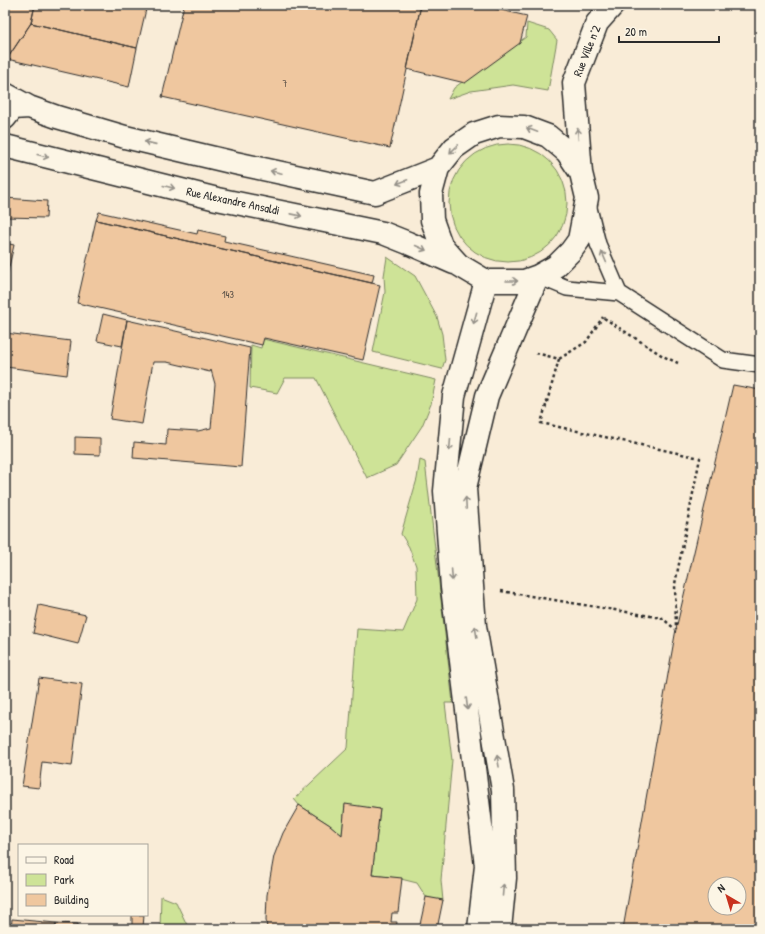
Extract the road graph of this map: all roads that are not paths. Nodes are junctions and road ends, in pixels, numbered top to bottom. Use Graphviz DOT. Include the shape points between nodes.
graph roads {
  1 [pos="613,5"];
  2 [pos="5,94"];
  3 [pos="29,107"];
  4 [pos="5,118"];
  5 [pos="7,145"];
  6 [pos="438,168"];
  7 [pos="581,173"];
  8 [pos="587,198"];
  9 [pos="459,265"];
  10 [pos="538,276"];
  11 [pos="486,281"];
  12 [pos="619,293"];
  13 [pos="760,365"];
  14 [pos="479,929"];
  15 [pos="500,929"];
  7 -- 1 [label="street, Rue Ville n°2, one-way" via="574,83 597,23"];
  2 -- 3 [label="street"];
  3 -- 4 [label="street" via="13,108"];
  6 -- 3 [label="street, one-way" via="375,193 125,137"];
  5 -- 9 [label="street, Rue Alexandre Ansaldi, one-way" via="217,199 383,233"];
  7 -- 6 [label="street, Rue Ville n°2, one-way" via="567,152 548,136 524,127 499,126 474,134 454,148"];
  6 -- 9 [label="street, Rue Ville n°2" via="431,194 432,220 441,245"];
  7 -- 8 [label="street, Rue Ville n°2"];
  8 -- 10 [label="street, Rue Ville n°2" via="579,240 572,251 556,266"];
  12 -- 8 [label="lane, one-way" via="598,244"];
  9 -- 11 [label="street, Rue Ville n°2"];
  11 -- 10 [label="street, Rue Ville n°2, one-way" via="524,281"];
  10 -- 12 [label="lane" via="567,288"];
  15 -- 10 [label="street, one-way" via="505,878 503,790 475,626 465,488 487,396"];
  11 -- 14 [label="street, one-way" via="454,396 445,491 452,588 486,866"];
  12 -- 13 [label="lane" via="723,360"];
}
